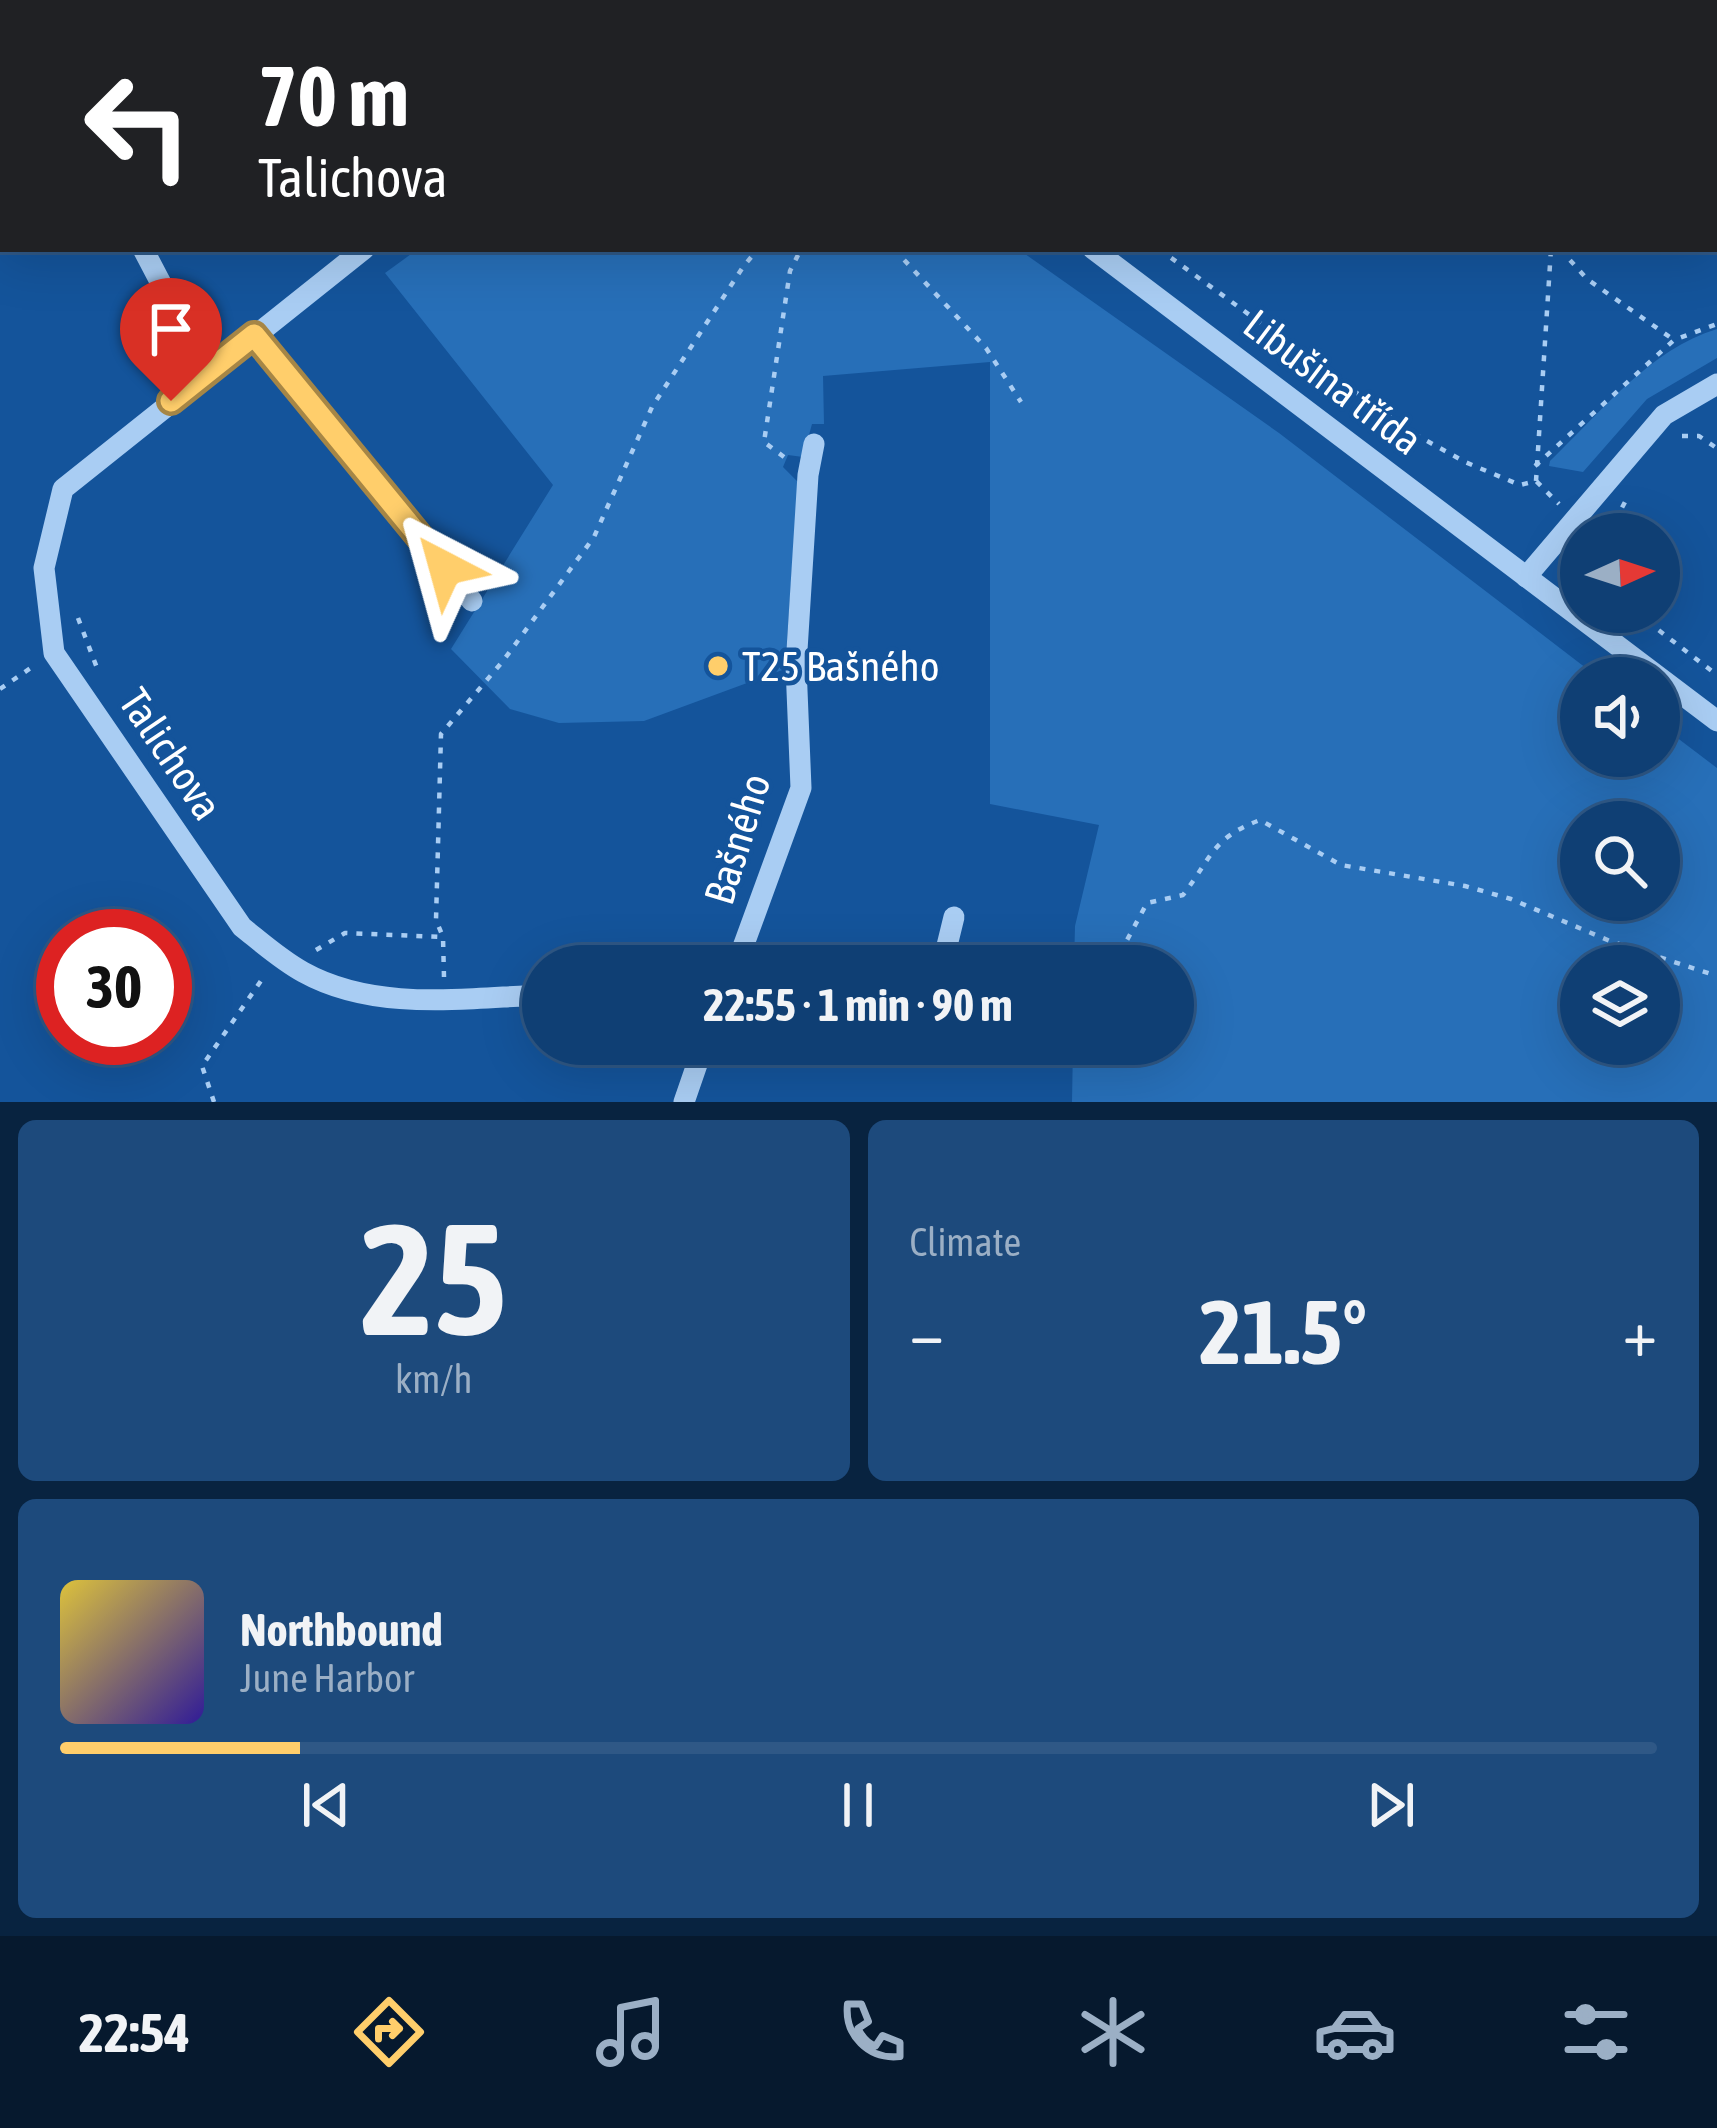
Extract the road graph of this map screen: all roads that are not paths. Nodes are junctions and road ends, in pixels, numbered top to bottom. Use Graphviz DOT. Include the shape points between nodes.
graph roads {
  1 [pos="144,252"];
  2 [pos="1097,252"];
  3 [pos="333,259"];
  4 [pos="254,335"];
  5 [pos="207,371"];
  6 [pos="1717,384"];
  7 [pos="814,444"];
  8 [pos="1526,577"];
  9 [pos="472,601"];
  10 [pos="1717,721"];
  11 [pos="954,917"];
  12 [pos="744,945"];
  13 [pos="947,945"];
  14 [pos="522,996"];
  15 [pos="697,1065"];
  16 [pos="684,1102"];
  1 -- 5 [label="street"];
  2 -- 8 [label="street, Libušina třída"];
  3 -- 4 [label="street, Talichova"];
  4 -- 5 [label="street, Talichova"];
  4 -- 9 [label="street"];
  5 -- 14 [label="street, Talichova" via="62,489 44,568 54,653 242,927 278,955 304,974 364,995"];
  6 -- 8 [label="street" via="1664,416"];
  7 -- 12 [label="street, Bašného" via="796,667 801,788"];
  8 -- 10 [label="street, Libušina třída"];
  11 -- 13 [label="street"];
  15 -- 16 [label="street"];
}
